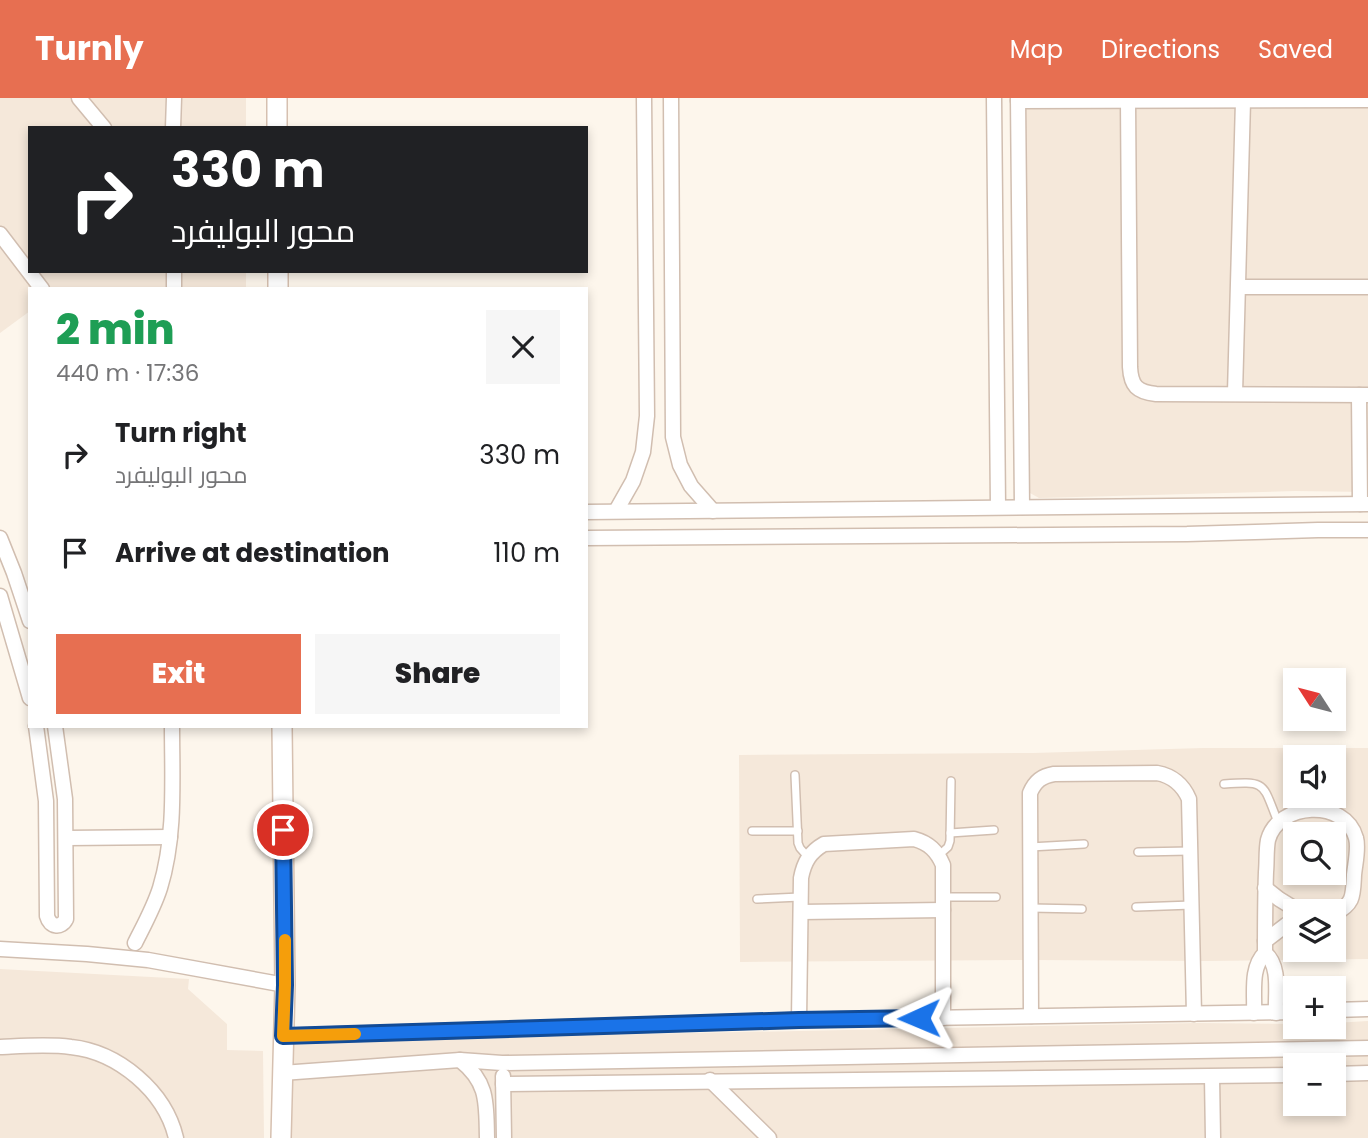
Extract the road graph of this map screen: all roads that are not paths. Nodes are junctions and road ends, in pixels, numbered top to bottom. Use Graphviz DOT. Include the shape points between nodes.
graph roads {
  1 [pos="79,98"];
  2 [pos="174,98"];
  3 [pos="277,98"];
  4 [pos="644,98"];
  5 [pos="671,98"];
  6 [pos="994,98"];
  7 [pos="1018,99"];
  8 [pos="1345,99"];
  9 [pos="1243,100"];
  10 [pos="1368,100"];
  11 [pos="1128,101"];
  12 [pos="102,126"];
  13 [pos="173,126"];
  14 [pos="277,126"];
  15 [pos="0,234"];
  16 [pos="28,271"];
  17 [pos="30,273"];
  18 [pos="40,287"];
  19 [pos="1239,287"];
  20 [pos="1368,287"];
  21 [pos="1235,393"];
  22 [pos="1364,395"];
  23 [pos="1364,504"];
  24 [pos="998,507"];
  25 [pos="1023,508"];
  26 [pos="897,510"];
  27 [pos="616,511"];
  28 [pos="713,511"];
  29 [pos="588,512"];
  30 [pos="1368,530"];
  31 [pos="897,536"];
  32 [pos="0,538"];
  33 [pos="588,538"];
  34 [pos="0,596"];
  35 [pos="28,615"];
  36 [pos="25,660"];
  37 [pos="28,683"];
  38 [pos="36,728"];
  39 [pos="55,728"];
  40 [pos="172,728"];
  41 [pos="282,728"];
  42 [pos="796,775"];
  43 [pos="951,781"];
  44 [pos="1224,784"];
  45 [pos="1278,822"];
  46 [pos="994,830"];
  47 [pos="752,831"];
  48 [pos="797,831"];
  49 [pos="950,833"];
  50 [pos="170,837"];
  51 [pos="67,838"];
  52 [pos="1084,844"];
  53 [pos="1030,847"];
  54 [pos="1190,850"];
  55 [pos="1138,852"];
  56 [pos="939,855"];
  57 [pos="808,857"];
  58 [pos="1265,888"];
  59 [pos="996,897"];
  60 [pos="757,899"];
  61 [pos="1283,901"];
  62 [pos="943,904"];
  63 [pos="801,905"];
  64 [pos="1192,905"];
  65 [pos="1346,905"];
  66 [pos="1136,906"];
  67 [pos="1030,908"];
  68 [pos="1082,909"];
  69 [pos="1283,928"];
  70 [pos="135,943"];
  71 [pos="1265,947"];
  72 [pos="0,949"];
  73 [pos="285,985"];
  74 [pos="1368,1009"];
  75 [pos="1346,1010"];
  76 [pos="1254,1013"];
  77 [pos="1276,1013"];
  78 [pos="1283,1013"];
  79 [pos="1194,1014"];
  80 [pos="1031,1016"];
  81 [pos="943,1018"];
  82 [pos="799,1020"];
  83 [pos="283,1036"];
  84 [pos="0,1046"];
  85 [pos="1368,1048"];
  86 [pos="460,1060"];
  87 [pos="502,1062"];
  88 [pos="282,1073"];
  89 [pos="1368,1073"];
  90 [pos="1346,1074"];
  91 [pos="1283,1075"];
  92 [pos="1212,1077"];
  93 [pos="709,1080"];
  94 [pos="503,1084"];
  95 [pos="176,1138"];
  96 [pos="281,1138"];
  97 [pos="487,1138"];
  98 [pos="504,1138"];
  99 [pos="769,1138"];
  100 [pos="1213,1138"];
  1 -- 12 [label="street"];
  2 -- 13 [label="street"];
  3 -- 14 [label="street"];
  4 -- 27 [label="street" via="646,416 643,452"];
  5 -- 28 [label="street" via="673,437 691,486"];
  6 -- 24 [label="street"];
  7 -- 11 [label="street"];
  7 -- 25 [label="street"];
  8 -- 9 [label="street"];
  8 -- 10 [label="street"];
  9 -- 11 [label="street"];
  9 -- 19 [label="street"];
  11 -- 21 [label="street" via="1130,378 1145,393"];
  15 -- 16 [label="street"];
  17 -- 18 [label="street"];
  19 -- 20 [label="street"];
  19 -- 21 [label="street"];
  21 -- 22 [label="street"];
  22 -- 23 [label="street"];
  23 -- 25 [label="street"];
  24 -- 25 [label="street"];
  24 -- 26 [label="street"];
  26 -- 28 [label="street"];
  26 -- 31 [label="street"];
  27 -- 28 [label="street"];
  27 -- 29 [label="street"];
  30 -- 31 [label="street"];
  31 -- 33 [label="street"];
  32 -- 35 [label="street"];
  34 -- 36 [label="street"];
  36 -- 37 [label="street"];
  38 -- 51 [label="street" via="46,801 47,916 56,926 64,923 67,914"];
  39 -- 51 [label="street"];
  40 -- 50 [label="street"];
  41 -- 73 [label="street"];
  42 -- 48 [label="lane"];
  43 -- 49 [label="lane"];
  44 -- 45 [label="lane" via="1249,782 1263,787"];
  45 -- 58 [label="street" via="1268,841"];
  45 -- 65 [label="street" via="1317,810 1337,816 1352,830 1356,839 1353,897"];
  46 -- 49 [label="lane"];
  47 -- 48 [label="lane"];
  48 -- 57 [label="lane" via="800,848"];
  49 -- 56 [label="lane" via="948,847"];
  50 -- 51 [label="street"];
  50 -- 70 [label="street" via="159,890"];
  52 -- 53 [label="lane"];
  53 -- 54 [label="street" via="1030,793 1039,779 1054,774 1157,773 1171,777 1189,799"];
  53 -- 67 [label="street"];
  54 -- 55 [label="lane"];
  54 -- 64 [label="street"];
  56 -- 57 [label="street" via="914,839 824,844"];
  56 -- 62 [label="street"];
  57 -- 63 [label="street" via="801,878"];
  58 -- 61 [label="street"];
  58 -- 71 [label="street"];
  59 -- 62 [label="lane"];
  60 -- 63 [label="lane"];
  62 -- 63 [label="street"];
  62 -- 81 [label="street"];
  63 -- 82 [label="street"];
  64 -- 66 [label="lane"];
  64 -- 79 [label="street"];
  67 -- 68 [label="lane"];
  67 -- 80 [label="street"];
  69 -- 71 [label="street"];
  71 -- 76 [label="street" via="1255,968"];
  71 -- 77 [label="street" via="1275,966"];
  72 -- 73 [label="street" via="148,960"];
  73 -- 83 [label="street"];
  74 -- 75 [label="street"];
  76 -- 77 [label="street"];
  76 -- 79 [label="street"];
  77 -- 78 [label="street"];
  79 -- 80 [label="street"];
  80 -- 81 [label="street"];
  81 -- 82 [label="street"];
  82 -- 83 [label="street"];
  83 -- 88 [label="street"];
  84 -- 95 [label="street" via="72,1046 124,1066 162,1106"];
  85 -- 87 [label="street"];
  86 -- 87 [label="street"];
  86 -- 88 [label="street"];
  86 -- 97 [label="street" via="481,1082 486,1096"];
  87 -- 94 [label="street"];
  88 -- 96 [label="street"];
  89 -- 90 [label="street"];
  91 -- 92 [label="street"];
  92 -- 93 [label="street"];
  92 -- 100 [label="street"];
  93 -- 94 [label="street"];
  93 -- 99 [label="street"];
  94 -- 98 [label="street"];
}
